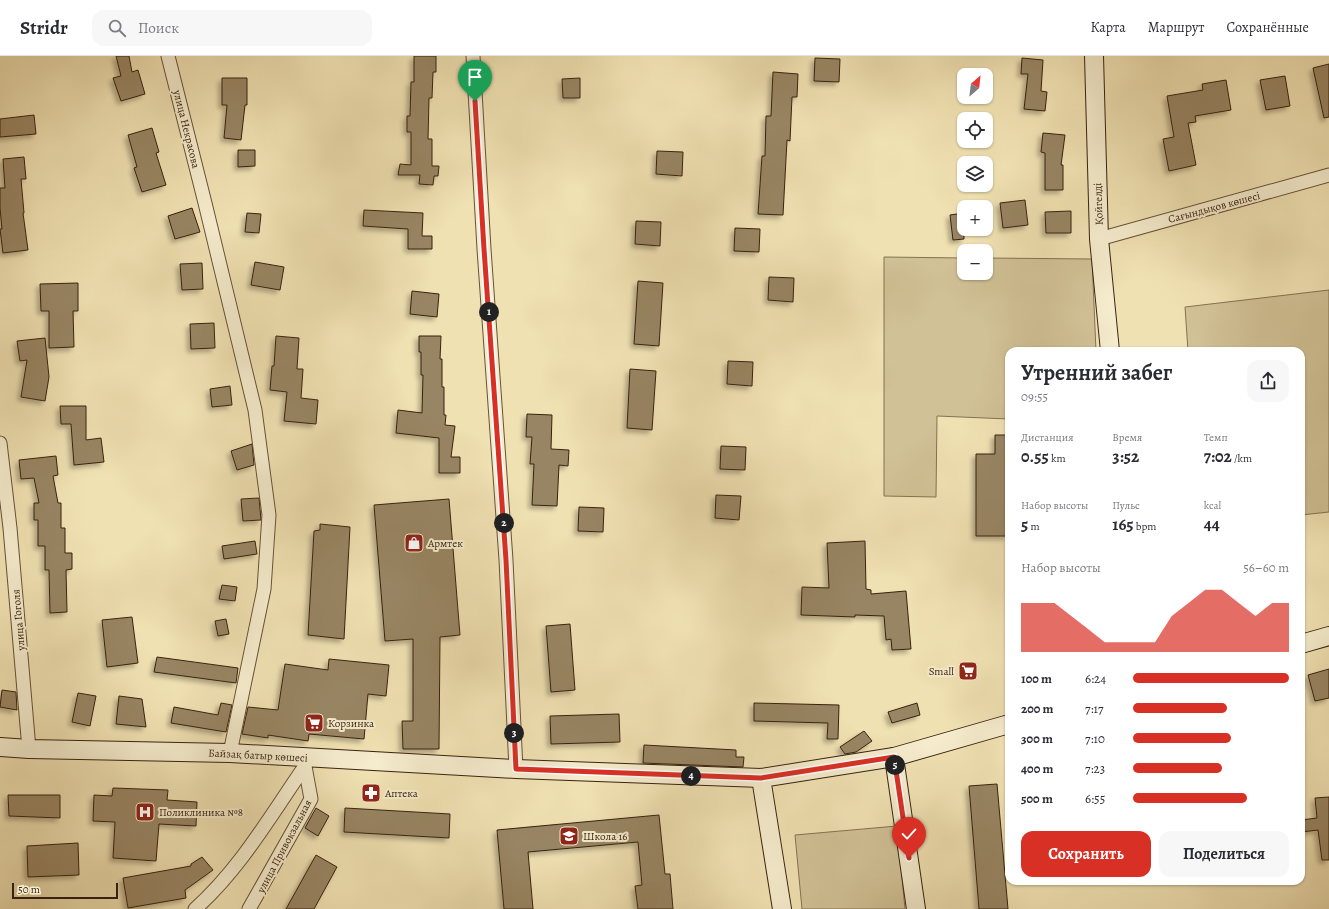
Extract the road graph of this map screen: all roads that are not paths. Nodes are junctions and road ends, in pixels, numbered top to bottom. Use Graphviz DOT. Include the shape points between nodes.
graph roads {
  1 [pos="168,56"];
  2 [pos="473,56"];
  3 [pos="1094,56"];
  4 [pos="1329,176"];
  5 [pos="1099,238"];
  6 [pos="1110,347"];
  7 [pos="0,443"];
  8 [pos="5,529"];
  9 [pos="1329,636"];
  10 [pos="1305,643"];
  11 [pos="1005,725"];
  12 [pos="0,747"];
  13 [pos="29,749"];
  14 [pos="230,753"];
  15 [pos="894,757"];
  16 [pos="304,762"];
  17 [pos="516,769"];
  18 [pos="761,778"];
  19 [pos="195,909"];
  20 [pos="249,909"];
  21 [pos="782,909"];
  22 [pos="916,909"];
  1 -- 14 [label="street, улица Некрасова" via="255,410 269,515 264,589"];
  2 -- 17 [label="street" via="506,560"];
  3 -- 5 [label="main road, Қойгелді"];
  4 -- 5 [label="street, Сағындықов көшесі"];
  5 -- 6 [label="main road, Қойгелді"];
  7 -- 8 [label="street, улица Гоголя"];
  8 -- 13 [label="street, улица Гоголя"];
  9 -- 10 [label="main road"];
  11 -- 15 [label="main road, Байзақ батыр көшесі"];
  12 -- 13 [label="main road, Байзақ батыр көшесі"];
  13 -- 14 [label="main road, Байзақ батыр көшесі"];
  14 -- 16 [label="main road, Байзақ батыр көшесі"];
  15 -- 18 [label="main road, Байзақ батыр көшесі"];
  15 -- 22 [label="main road"];
  16 -- 17 [label="main road, Байзақ батыр көшесі"];
  16 -- 19 [label="street" via="242,857 215,892"];
  16 -- 20 [label="street, улица Привокзальная" via="311,799"];
  17 -- 18 [label="main road, Байзақ батыр көшесі"];
  18 -- 21 [label="main road"];
}
